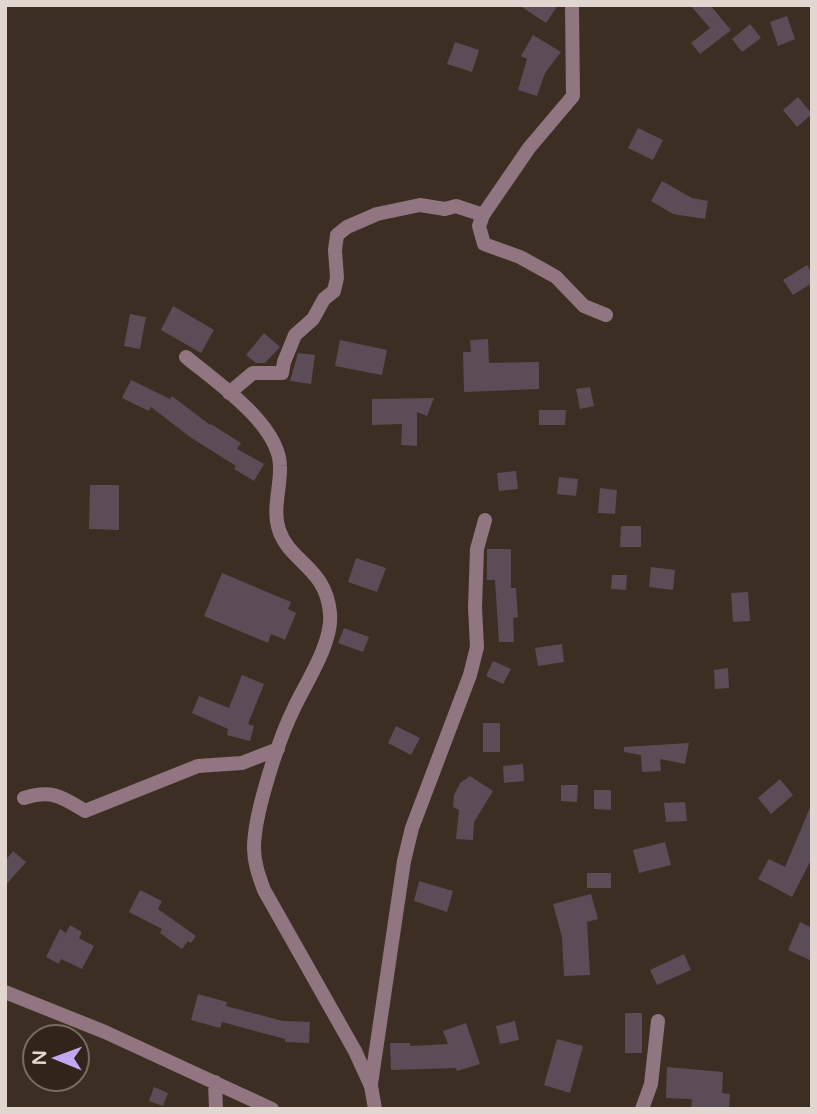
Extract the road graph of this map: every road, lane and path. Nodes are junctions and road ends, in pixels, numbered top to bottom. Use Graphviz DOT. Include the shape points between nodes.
graph roads {
  1 [pos="572,5"];
  2 [pos="483,215"];
  3 [pos="607,315"];
  4 [pos="186,357"];
  5 [pos="229,393"];
  6 [pos="485,520"];
  7 [pos="278,749"];
  8 [pos="24,798"];
  9 [pos="5,992"];
  10 [pos="658,1021"];
  11 [pos="215,1082"];
  12 [pos="371,1086"];
  13 [pos="216,1109"];
  14 [pos="272,1109"];
  15 [pos="375,1109"];
  16 [pos="642,1109"];
  1 -- 2 [label="street" via="573,96 528,148"];
  2 -- 3 [label="street" via="479,226 484,244 556,277 584,306"];
  2 -- 5 [label="street" via="456,206 420,205 377,214 347,227 337,235 334,291 295,335 282,373 253,373"];
  4 -- 5 [label="street"];
  5 -- 7 [label="street" via="256,418 276,449 281,465 279,530 327,592 331,617 325,645"];
  6 -- 12 [label="street" via="477,550 477,647 404,861"];
  7 -- 8 [label="street" via="242,763 198,766 85,811 60,795 39,793"];
  7 -- 12 [label="street" via="257,828 257,872"];
  9 -- 11 [label="street"];
  10 -- 16 [label="street" via="651,1084"];
  11 -- 13 [label="street"];
  11 -- 14 [label="street"];
  12 -- 15 [label="street"];
}
